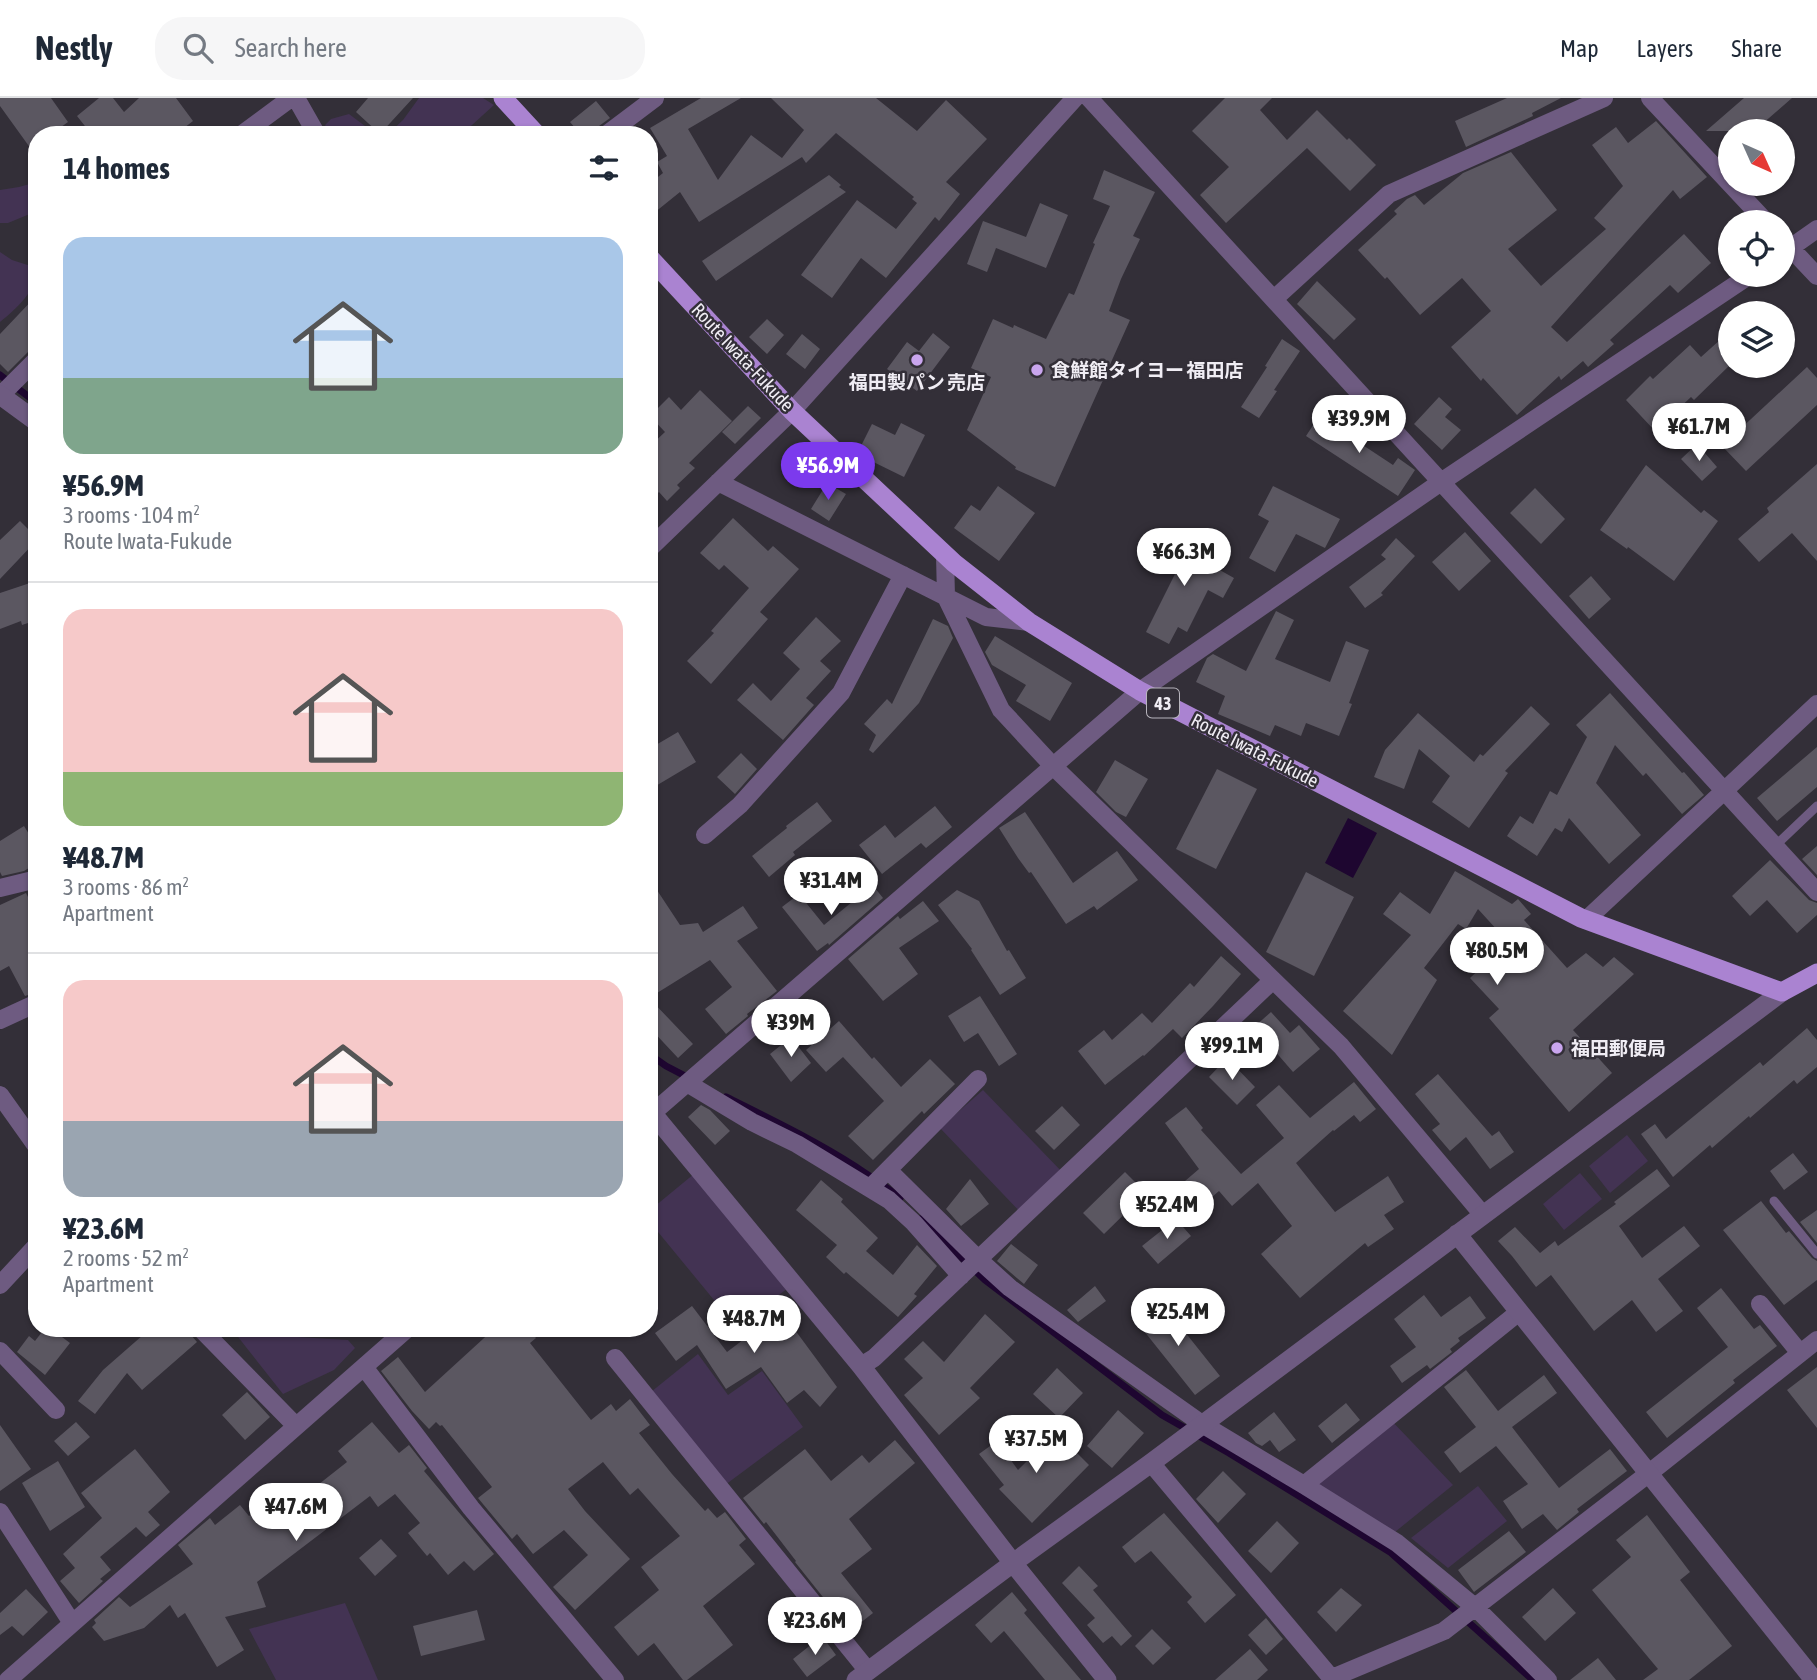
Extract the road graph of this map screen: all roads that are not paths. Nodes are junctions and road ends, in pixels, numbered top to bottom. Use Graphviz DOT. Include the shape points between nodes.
graph roads {
  1 [pos="294,98"];
  2 [pos="503,98"];
  3 [pos="655,98"];
  4 [pos="1074,98"];
  5 [pos="1089,98"];
  6 [pos="1604,98"];
  7 [pos="1650,98"];
  8 [pos="254,126"];
  9 [pos="311,126"];
  10 [pos="529,126"];
  11 [pos="618,126"];
  12 [pos="1755,210"];
  13 [pos="1817,229"];
  14 [pos="1795,242"];
  15 [pos="1795,255"];
  16 [pos="658,267"];
  17 [pos="1817,276"];
  18 [pos="1732,287"];
  19 [pos="1274,299"];
  20 [pos="28,368"];
  21 [pos="0,396"];
  22 [pos="792,411"];
  23 [pos="28,416"];
  24 [pos="718,482"];
  25 [pos="1441,482"];
  26 [pos="658,540"];
  27 [pos="945,555"];
  28 [pos="903,575"];
  29 [pos="946,597"];
  30 [pos="1029,622"];
  31 [pos="1140,691"];
  32 [pos="1817,704"];
  33 [pos="1052,766"];
  34 [pos="1724,791"];
  35 [pos="1817,806"];
  36 [pos="705,835"];
  37 [pos="1775,846"];
  38 [pos="28,880"];
  39 [pos="0,888"];
  40 [pos="1817,892"];
  41 [pos="1586,920"];
  42 [pos="1817,973"];
  43 [pos="1273,980"];
  44 [pos="1782,992"];
  45 [pos="28,1007"];
  46 [pos="0,1020"];
  47 [pos="978,1079"];
  48 [pos="687,1083"];
  49 [pos="0,1096"];
  50 [pos="658,1106"];
  51 [pos="658,1120"];
  52 [pos="28,1135"];
  53 [pos="888,1170"];
  54 [pos="870,1188"];
  55 [pos="1774,1201"];
  56 [pos="1483,1215"];
  57 [pos="1457,1234"];
  58 [pos="1817,1254"];
  59 [pos="28,1255"];
  60 [pos="978,1259"];
  61 [pos="961,1276"];
  62 [pos="0,1285"];
  63 [pos="1760,1304"];
  64 [pos="1519,1312"];
  65 [pos="209,1337"];
  66 [pos="398,1337"];
  67 [pos="1817,1339"];
  68 [pos="0,1351"];
  69 [pos="1800,1353"];
  70 [pos="615,1358"];
  71 [pos="861,1366"];
  72 [pos="364,1367"];
  73 [pos="56,1410"];
  74 [pos="1202,1424"];
  75 [pos="296,1426"];
  76 [pos="1151,1463"];
  77 [pos="1648,1474"];
  78 [pos="1304,1485"];
  79 [pos="0,1512"];
  80 [pos="1013,1563"];
  81 [pos="1476,1608"];
  82 [pos="72,1623"];
  83 [pos="862,1676"];
  84 [pos="1333,1679"];
  85 [pos="8,1680"];
  86 [pos="615,1680"];
  87 [pos="1107,1680"];
  88 [pos="1548,1680"];
  89 [pos="1814,1680"];
  1 -- 8 [label="street"];
  1 -- 9 [label="street"];
  2 -- 10 [label="main road"];
  3 -- 11 [label="street"];
  4 -- 22 [label="street"];
  5 -- 19 [label="street"];
  6 -- 19 [label="street" via="1389,194"];
  7 -- 12 [label="street"];
  13 -- 14 [label="street"];
  15 -- 17 [label="street"];
  16 -- 22 [label="main road, Route Iwata-Fukude / 43"];
  18 -- 25 [label="street"];
  19 -- 25 [label="street"];
  20 -- 21 [label="street"];
  21 -- 23 [label="street"];
  22 -- 24 [label="street"];
  22 -- 27 [label="main road, Route Iwata-Fukude / 43"];
  24 -- 26 [label="street"];
  24 -- 28 [label="street"];
  25 -- 31 [label="street"];
  25 -- 34 [label="street"];
  27 -- 29 [label="street"];
  27 -- 30 [label="main road, Route Iwata-Fukude / 43"];
  28 -- 29 [label="street"];
  28 -- 36 [label="street" via="841,693 740,805"];
  29 -- 30 [label="street" via="986,617"];
  29 -- 33 [label="street" via="1000,710"];
  30 -- 31 [label="main road, Route Iwata-Fukude / 43"];
  31 -- 33 [label="street"];
  31 -- 41 [label="main road, Route Iwata-Fukude / 43"];
  32 -- 34 [label="street"];
  33 -- 43 [label="street"];
  33 -- 48 [label="street"];
  34 -- 37 [label="street"];
  34 -- 41 [label="street"];
  35 -- 37 [label="lane"];
  37 -- 40 [label="street"];
  38 -- 39 [label="street"];
  41 -- 44 [label="main road, Route Iwata-Fukude / 43"];
  42 -- 44 [label="main road"];
  43 -- 56 [label="street" via="1341,1046"];
  43 -- 60 [label="street"];
  44 -- 56 [label="street"];
  45 -- 46 [label="street"];
  47 -- 53 [label="street"];
  48 -- 50 [label="street"];
  48 -- 54 [label="street"];
  49 -- 52 [label="street"];
  51 -- 71 [label="street"];
  53 -- 54 [label="street"];
  53 -- 60 [label="street"];
  54 -- 61 [label="street" via="914,1223"];
  55 -- 58 [label="lane"];
  56 -- 57 [label="street"];
  57 -- 64 [label="street"];
  57 -- 74 [label="street"];
  59 -- 62 [label="street"];
  60 -- 61 [label="street"];
  60 -- 74 [label="street" via="1010,1288"];
  61 -- 71 [label="street"];
  63 -- 69 [label="street"];
  64 -- 77 [label="street"];
  64 -- 78 [label="street"];
  65 -- 75 [label="street"];
  66 -- 72 [label="street"];
  67 -- 69 [label="street"];
  68 -- 73 [label="street"];
  69 -- 77 [label="street"];
  70 -- 83 [label="street"];
  71 -- 80 [label="street"];
  72 -- 75 [label="street"];
  72 -- 86 [label="street" via="471,1508"];
  74 -- 76 [label="street"];
  74 -- 78 [label="street"];
  75 -- 82 [label="street"];
  76 -- 80 [label="street"];
  76 -- 84 [label="street"];
  77 -- 81 [label="street"];
  77 -- 89 [label="street"];
  78 -- 81 [label="street" via="1397,1543"];
  79 -- 82 [label="street"];
  80 -- 83 [label="street"];
  80 -- 87 [label="street"];
  81 -- 84 [label="street" via="1444,1631"];
  81 -- 88 [label="street"];
  82 -- 85 [label="street"];
}
